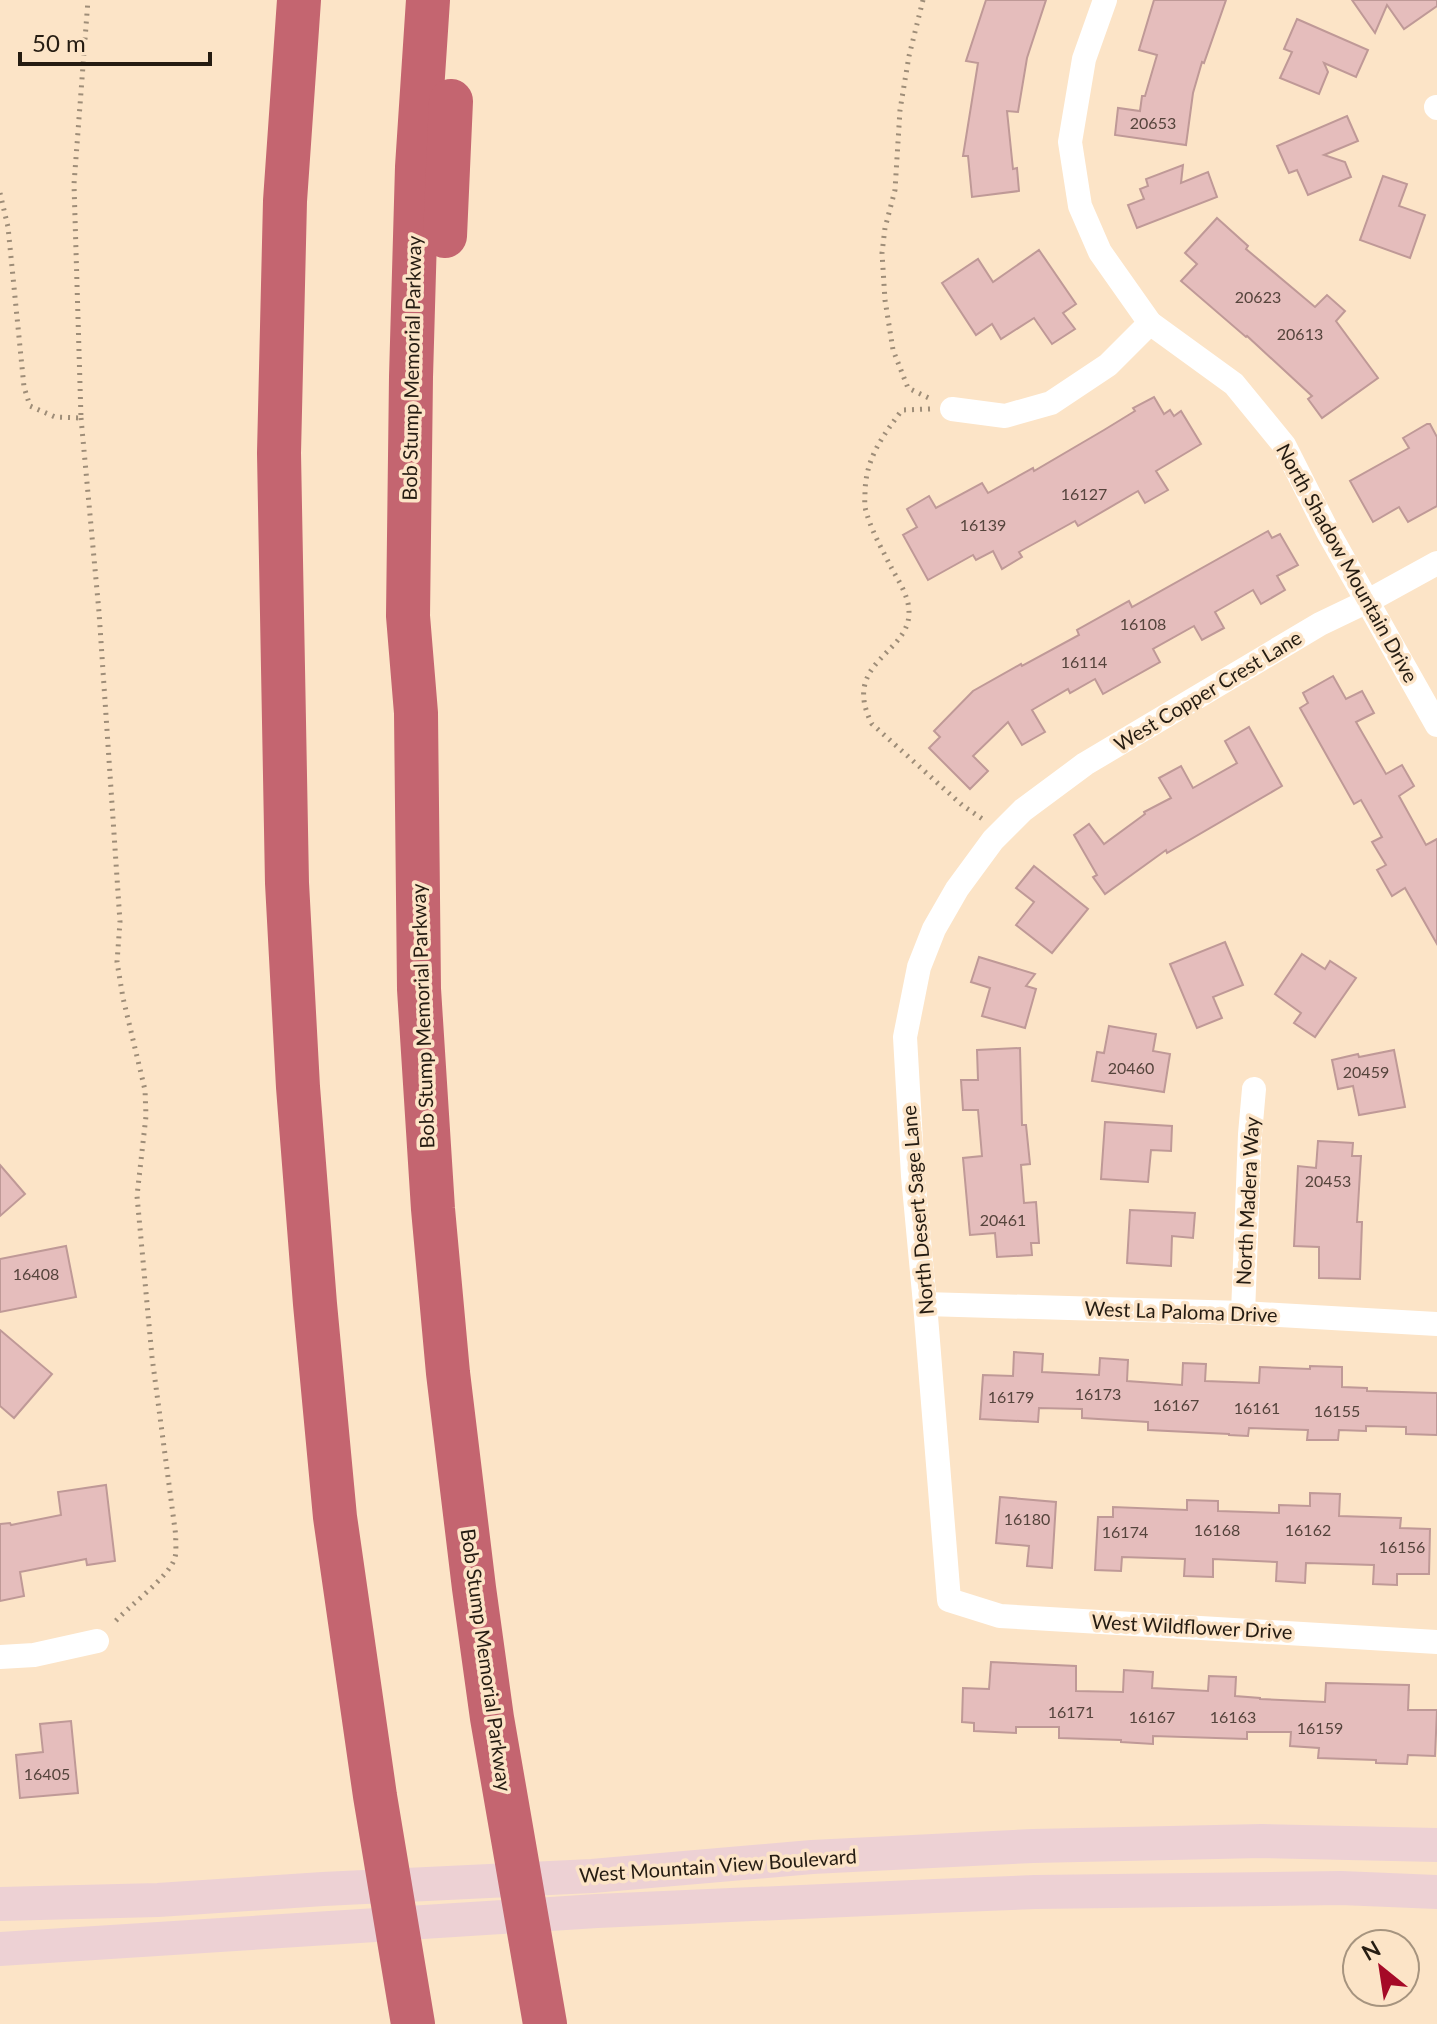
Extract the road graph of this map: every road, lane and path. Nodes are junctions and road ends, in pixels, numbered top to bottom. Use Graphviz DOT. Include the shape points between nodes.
graph roads {
  1 [pos="88,0"];
  2 [pos="280,0"];
  3 [pos="299,0"];
  4 [pos="428,0"];
  5 [pos="456,0"];
  6 [pos="923,0"];
  7 [pos="1105,0"];
  8 [pos="0,193"];
  9 [pos="285,201"];
  10 [pos="1150,323"];
  11 [pos="952,409"];
  12 [pos="81,418"];
  13 [pos="1437,563"];
  14 [pos="1368,601"];
  15 [pos="416,713"];
  16 [pos="1437,725"];
  17 [pos="997,837"];
  18 [pos="1254,1089"];
  19 [pos="925,1304"];
  20 [pos="1243,1313"];
  21 [pos="1437,1324"];
  22 [pos="949,1600"];
  23 [pos="97,1641"];
  24 [pos="1437,1642"];
  25 [pos="0,1657"];
  26 [pos="1437,1845"];
  27 [pos="1437,1892"];
  28 [pos="0,1904"];
  29 [pos="0,1949"];
  30 [pos="413,2024"];
  31 [pos="545,2024"];
  1 -- 12 [label="path" via="74,184"];
  2 -- 9 [label="highway"];
  3 -- 9 [label="highway"];
  4 -- 15 [label="highway, Bob Stump Memorial Parkway" via="411,377 408,616"];
  5 -- 15 [label="highway" via="441,314 440,509"];
  6 -- 11 [label="path" via="900,110 895,190 885,228 885,300 893,350 908,388"];
  7 -- 10 [label="street, North Shadow Mountain Drive" via="1084,59 1070,142 1080,206 1100,252"];
  8 -- 12 [label="path" via="30,406 55,417"];
  9 -- 30 [label="highway" via="281,610 298,1087 335,1517"];
  10 -- 11 [label="street" via="1108,365 1051,403 1005,416"];
  10 -- 14 [label="street, North Shadow Mountain Drive" via="1234,384 1284,445"];
  11 -- 17 [label="path" via="902,410 872,454 865,508 910,615 906,628 867,678 865,711 872,724"];
  12 -- 23 [label="path" via="120,922 117,962 145,1090 137,1196 176,1537 175,1559 161,1579"];
  13 -- 14 [label="street, West Copper Crest Lane"];
  14 -- 16 [label="street, North Shadow Mountain Drive"];
  14 -- 17 [label="street, West Copper Crest Lane" via="1320,624 1085,764 1023,810"];
  15 -- 31 [label="highway, Bob Stump Memorial Parkway" via="419,989 448,1373 492,1718"];
  17 -- 19 [label="street, North Desert Sage Lane" via="934,929 919,967 905,1037"];
  18 -- 20 [label="street, North Madera Way"];
  19 -- 20 [label="street, West La Paloma Drive"];
  19 -- 22 [label="street, North Desert Sage Lane"];
  20 -- 21 [label="street, West La Paloma Drive"];
  22 -- 24 [label="street, West Wildflower Drive" via="1000,1616"];
  23 -- 25 [label="street"];
  26 -- 28 [label="street, West Mountain View Boulevard" via="1262,1841 1033,1846 812,1857 592,1876"];
  27 -- 29 [label="street, West Mountain View Boulevard" via="1035,1892 597,1911"];
}
